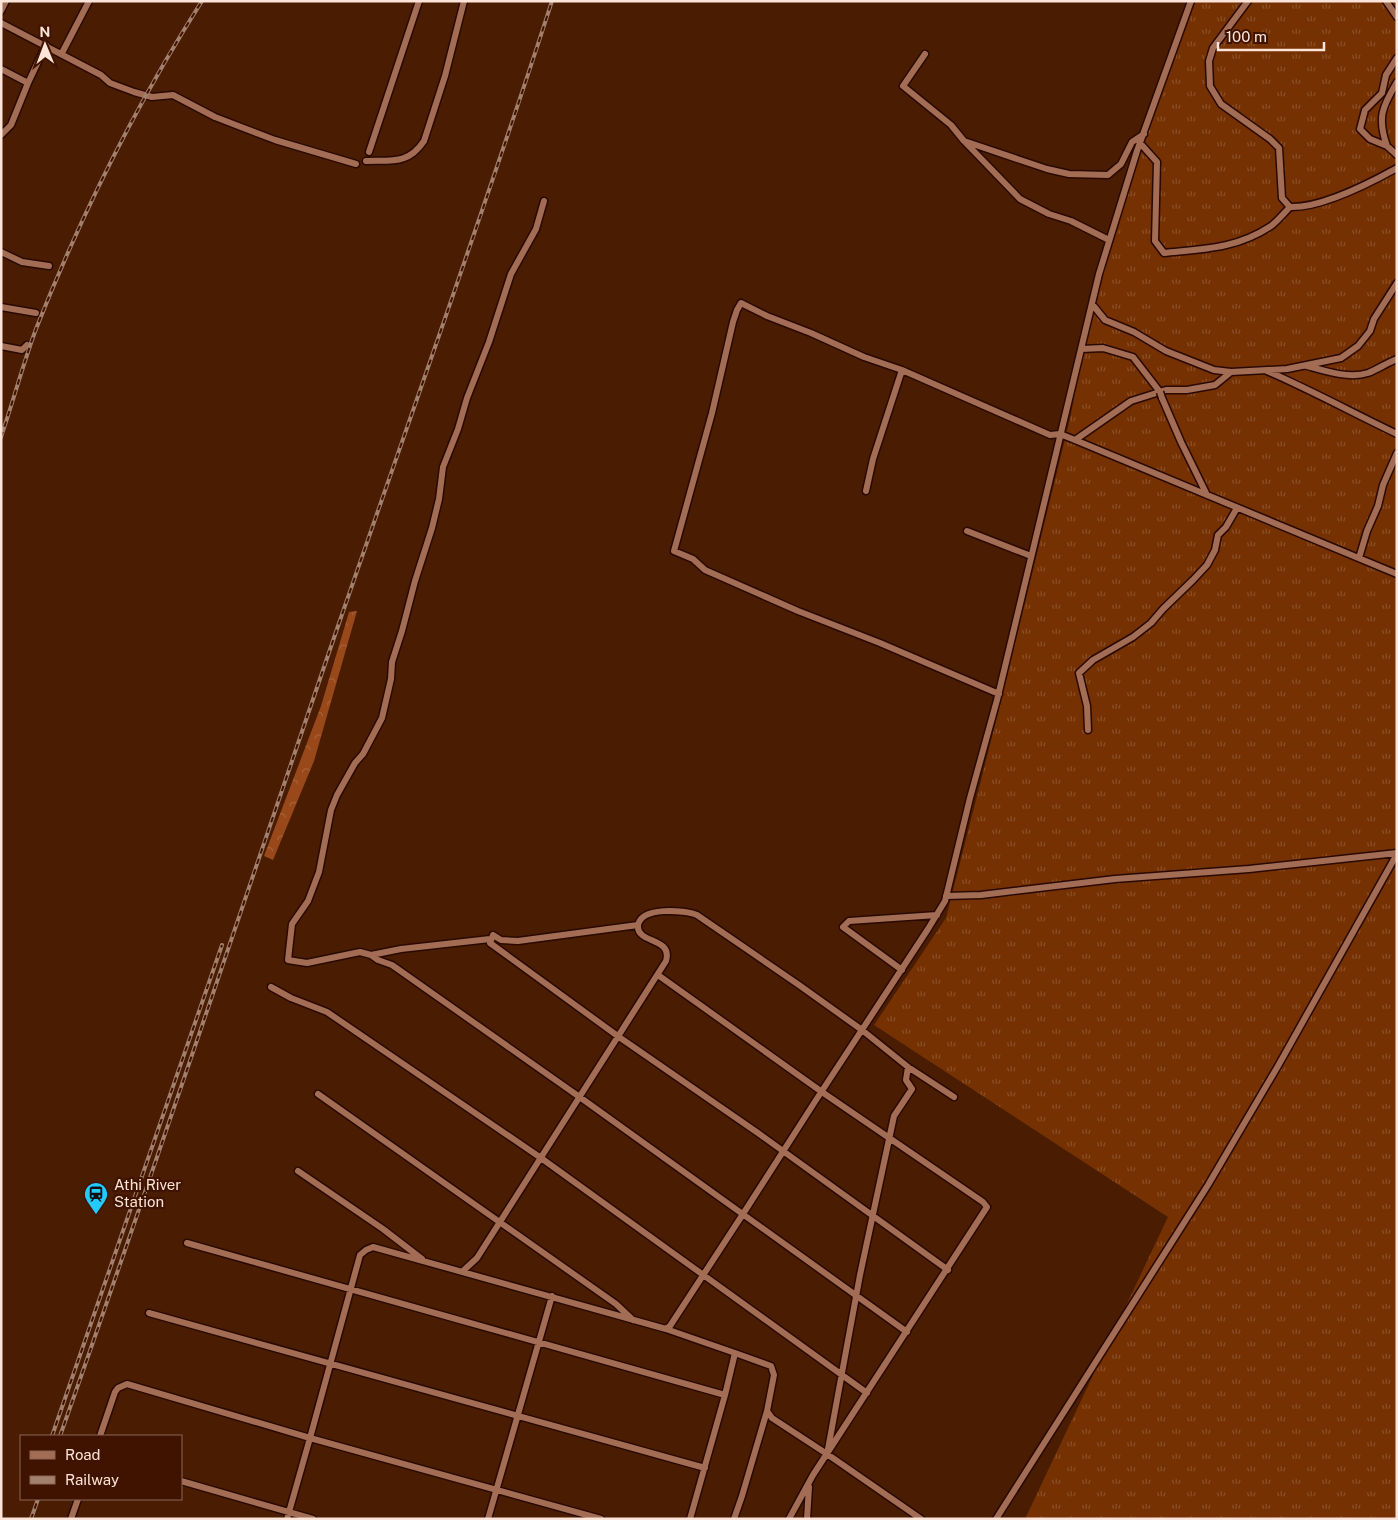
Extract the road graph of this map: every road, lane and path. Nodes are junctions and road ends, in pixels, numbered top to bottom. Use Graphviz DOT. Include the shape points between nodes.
graph roads {
  1 [pos="6,1"];
  2 [pos="89,1"];
  3 [pos="419,1"];
  4 [pos="464,1"];
  5 [pos="1191,1"];
  6 [pos="1248,1"];
  7 [pos="1386,1"];
  8 [pos="1,11"];
  9 [pos="1397,17"];
  10 [pos="1,23"];
  11 [pos="46,45"];
  12 [pos="62,53"];
  13 [pos="925,54"];
  14 [pos="1397,58"];
  15 [pos="1,69"];
  16 [pos="1397,82"];
  17 [pos="28,83"];
  18 [pos="1145,133"];
  19 [pos="1,136"];
  20 [pos="964,141"];
  21 [pos="1140,144"];
  22 [pos="1387,146"];
  23 [pos="369,152"];
  24 [pos="1397,155"];
  25 [pos="366,161"];
  26 [pos="356,164"];
  27 [pos="1397,168"];
  28 [pos="544,201"];
  29 [pos="1290,207"];
  30 [pos="1109,240"];
  31 [pos="1,252"];
  32 [pos="49,266"];
  33 [pos="1397,283"];
  34 [pos="1092,304"];
  35 [pos="1,307"];
  36 [pos="36,312"];
  37 [pos="27,345"];
  38 [pos="1,346"];
  39 [pos="1081,349"];
  40 [pos="1397,359"];
  41 [pos="1306,366"];
  42 [pos="902,370"];
  43 [pos="1266,370"];
  44 [pos="1231,372"];
  45 [pos="1060,434"];
  46 [pos="1397,434"];
  47 [pos="1075,440"];
  48 [pos="1397,453"];
  49 [pos="866,491"];
  50 [pos="1207,495"];
  51 [pos="1237,508"];
  52 [pos="967,531"];
  53 [pos="1031,556"];
  54 [pos="1359,558"];
  55 [pos="1397,574"];
  56 [pos="999,694"];
  57 [pos="1088,730"];
  58 [pos="1397,853"];
  59 [pos="946,896"];
  60 [pos="937,915"];
  61 [pos="638,925"];
  62 [pos="490,939"];
  63 [pos="370,955"];
  64 [pos="902,970"];
  65 [pos="658,974"];
  66 [pos="272,987"];
  67 [pos="862,1030"];
  68 [pos="618,1037"];
  69 [pos="908,1067"];
  70 [pos="822,1092"];
  71 [pos="318,1094"];
  72 [pos="954,1097"];
  73 [pos="581,1098"];
  74 [pos="889,1138"];
  75 [pos="783,1152"];
  76 [pos="541,1158"];
  77 [pos="298,1172"];
  78 [pos="744,1214"];
  79 [pos="872,1216"];
  80 [pos="501,1221"];
  81 [pos="186,1243"];
  82 [pos="425,1261"];
  83 [pos="948,1270"];
  84 [pos="463,1272"];
  85 [pos="705,1274"];
  86 [pos="350,1291"];
  87 [pos="856,1295"];
  88 [pos="552,1296"];
  89 [pos="149,1313"];
  90 [pos="634,1321"];
  91 [pos="666,1329"];
  92 [pos="907,1332"];
  93 [pos="538,1341"];
  94 [pos="735,1353"];
  95 [pos="330,1364"];
  96 [pos="842,1374"];
  97 [pos="867,1392"];
  98 [pos="725,1395"];
  99 [pos="767,1411"];
  100 [pos="517,1416"];
  101 [pos="100,1435"];
  102 [pos="310,1438"];
  103 [pos="827,1454"];
  104 [pos="705,1468"];
  105 [pos="182,1481"];
  106 [pos="810,1483"];
  107 [pos="496,1490"];
  108 [pos="78,1500"];
  109 [pos="288,1515"];
  110 [pos="71,1519"];
  111 [pos="313,1519"];
  112 [pos="488,1519"];
  113 [pos="601,1519"];
  114 [pos="690,1519"];
  115 [pos="734,1519"];
  116 [pos="789,1519"];
  117 [pos="807,1519"];
  118 [pos="921,1519"];
  119 [pos="996,1519"];
  1 -- 8 [label="street"];
  2 -- 12 [label="street"];
  3 -- 23 [label="street"];
  4 -- 25 [label="street" via="424,141 406,158"];
  5 -- 18 [label="street"];
  6 -- 29 [label="street" via="1213,48 1209,61 1210,86 1221,104 1280,148 1282,198"];
  7 -- 9 [label="street"];
  10 -- 11 [label="street"];
  11 -- 12 [label="street"];
  11 -- 17 [label="street"];
  12 -- 26 [label="street" via="110,83 152,97 174,95 215,117 275,140"];
  13 -- 20 [label="street" via="904,86 951,125"];
  14 -- 22 [label="street" via="1386,75 1382,93 1365,110 1360,129 1370,139"];
  15 -- 17 [label="street"];
  16 -- 22 [label="street" via="1382,112 1381,129"];
  17 -- 19 [label="street" via="11,125"];
  18 -- 20 [label="street" via="1132,142 1121,164 1108,175 1069,174"];
  18 -- 21 [label="street"];
  20 -- 30 [label="street" via="1020,199"];
  21 -- 29 [label="street" via="1157,162 1155,242 1164,253 1210,250 1233,244 1272,225"];
  21 -- 30 [label="street"];
  22 -- 24 [label="street"];
  27 -- 29 [label="street" via="1366,185 1303,207"];
  28 -- 63 [label="street" via="536,229 511,274 443,467 436,514 392,662 382,718 337,795 319,872 308,901 292,924 288,960 306,963 360,952"];
  30 -- 34 [label="street"];
  31 -- 32 [label="street" via="22,262"];
  33 -- 41 [label="street" via="1358,346 1341,358"];
  34 -- 39 [label="street"];
  34 -- 44 [label="street" via="1105,320 1134,332 1166,352 1214,370"];
  35 -- 36 [label="street"];
  37 -- 38 [label="street" via="22,350"];
  39 -- 45 [label="street"];
  39 -- 50 [label="street" via="1103,348 1133,357 1161,395"];
  40 -- 41 [label="street" via="1360,375"];
  41 -- 43 [label="street"];
  42 -- 45 [label="street" via="1050,435"];
  42 -- 49 [label="street"];
  42 -- 56 [label="street" via="864,357 741,303 733,322 674,551 693,559 704,570"];
  43 -- 44 [label="street"];
  43 -- 46 [label="street"];
  44 -- 47 [label="street" via="1216,385 1166,390 1131,401"];
  45 -- 47 [label="street"];
  45 -- 53 [label="street"];
  47 -- 50 [label="street"];
  48 -- 54 [label="street"];
  50 -- 51 [label="street"];
  51 -- 54 [label="street"];
  51 -- 57 [label="street" via="1218,534 1215,550 1207,565 1193,580 1134,637 1093,660 1079,673"];
  52 -- 53 [label="street"];
  53 -- 56 [label="street"];
  54 -- 55 [label="street"];
  56 -- 59 [label="street"];
  58 -- 59 [label="street"];
  58 -- 119 [label="street" via="1208,1185"];
  59 -- 60 [label="street"];
  60 -- 64 [label="street"];
  60 -- 64 [label="street" via="849,921 843,928"];
  61 -- 62 [label="street" via="518,941 501,940 493,935"];
  61 -- 65 [label="street" via="643,936 661,944 667,952 666,962"];
  61 -- 67 [label="street" via="642,917 656,911 697,915"];
  62 -- 63 [label="street"];
  62 -- 68 [label="street" via="492,946"];
  63 -- 73 [label="street" via="392,965"];
  64 -- 67 [label="street"];
  65 -- 68 [label="street"];
  65 -- 70 [label="street"];
  66 -- 76 [label="street" via="327,1012"];
  67 -- 69 [label="street"];
  67 -- 70 [label="street"];
  68 -- 73 [label="street"];
  68 -- 75 [label="street"];
  69 -- 72 [label="street"];
  69 -- 74 [label="street" via="906,1080 912,1089 894,1116"];
  70 -- 74 [label="street"];
  70 -- 75 [label="street"];
  71 -- 80 [label="street"];
  73 -- 76 [label="street"];
  73 -- 78 [label="street"];
  74 -- 79 [label="street"];
  74 -- 83 [label="street" via="986,1204"];
  75 -- 78 [label="street"];
  75 -- 79 [label="street"];
  76 -- 80 [label="street"];
  76 -- 85 [label="street"];
  77 -- 82 [label="street"];
  78 -- 85 [label="street"];
  78 -- 87 [label="street"];
  79 -- 83 [label="street"];
  79 -- 87 [label="street"];
  80 -- 84 [label="street" via="477,1258"];
  80 -- 90 [label="street" via="616,1304"];
  81 -- 86 [label="street"];
  82 -- 84 [label="street"];
  82 -- 86 [label="street" via="373,1247 360,1256"];
  83 -- 92 [label="street"];
  84 -- 88 [label="street"];
  85 -- 91 [label="street"];
  85 -- 96 [label="street"];
  86 -- 93 [label="street"];
  86 -- 95 [label="street"];
  87 -- 92 [label="street"];
  87 -- 96 [label="street"];
  88 -- 90 [label="street"];
  88 -- 93 [label="street"];
  89 -- 95 [label="street"];
  90 -- 91 [label="street"];
  91 -- 94 [label="street"];
  92 -- 97 [label="street"];
  93 -- 98 [label="street"];
  93 -- 100 [label="street"];
  94 -- 98 [label="street"];
  94 -- 99 [label="street" via="771,1366 774,1375"];
  95 -- 100 [label="street"];
  95 -- 102 [label="street"];
  96 -- 97 [label="street"];
  96 -- 103 [label="street"];
  97 -- 103 [label="street"];
  98 -- 104 [label="street"];
  99 -- 103 [label="street" via="772,1418"];
  99 -- 115 [label="street"];
  100 -- 104 [label="street"];
  100 -- 107 [label="street"];
  101 -- 102 [label="street" via="115,1392 127,1384"];
  102 -- 107 [label="street"];
  102 -- 109 [label="street"];
  103 -- 106 [label="street"];
  103 -- 118 [label="street"];
  104 -- 114 [label="street"];
  105 -- 109 [label="street"];
  106 -- 116 [label="street"];
  106 -- 117 [label="street"];
  107 -- 112 [label="street"];
  107 -- 113 [label="street"];
  108 -- 110 [label="street"];
  109 -- 111 [label="street"];
}
